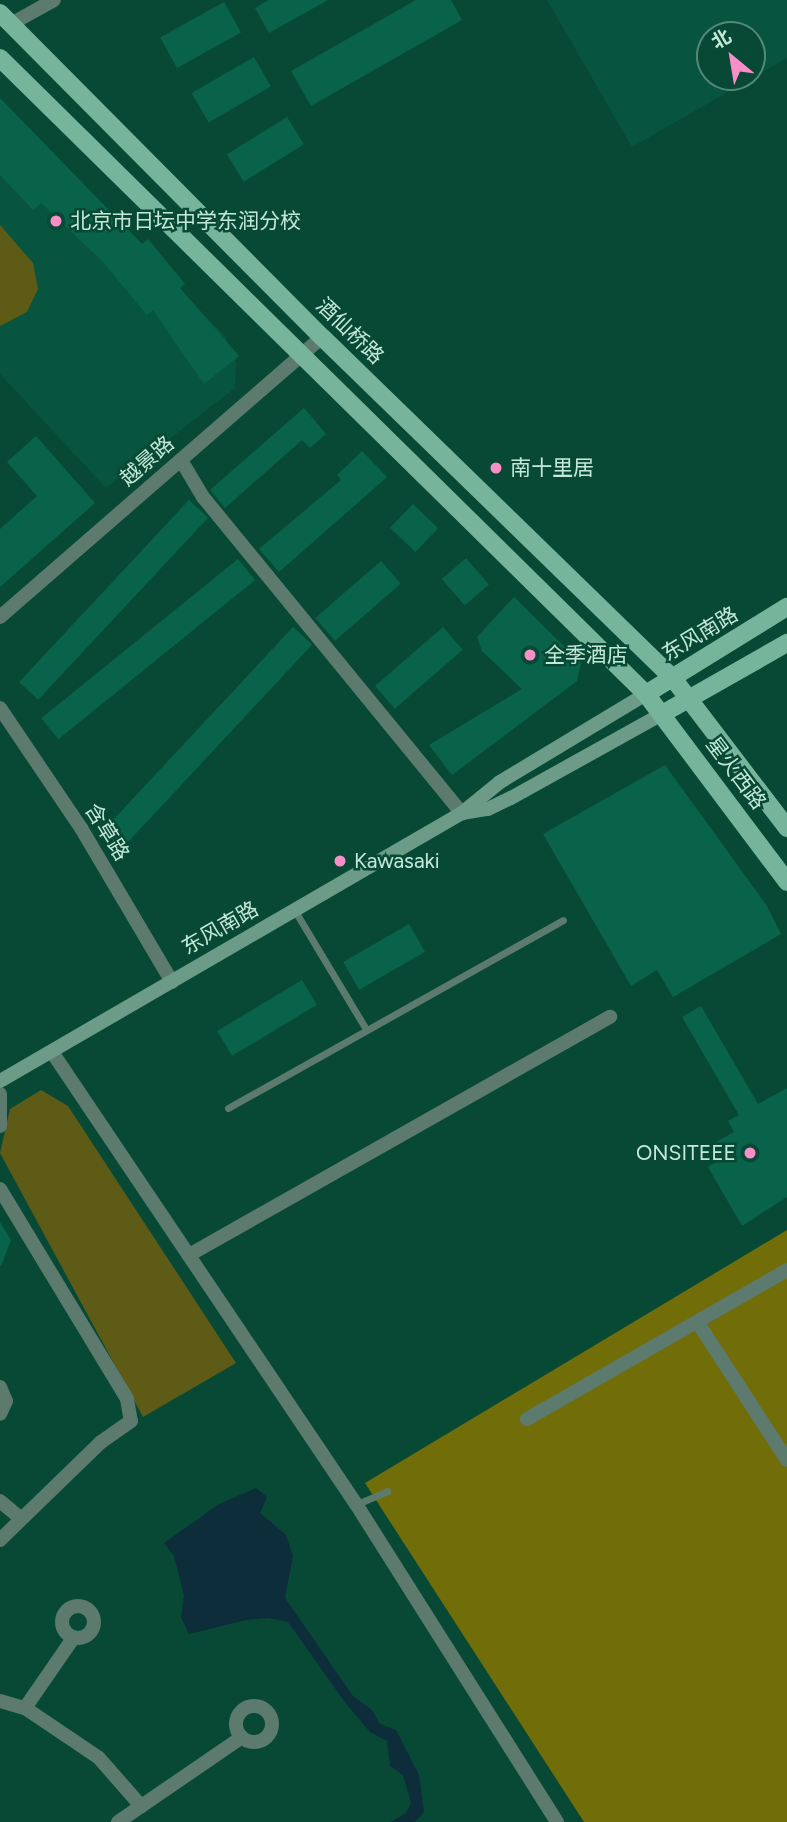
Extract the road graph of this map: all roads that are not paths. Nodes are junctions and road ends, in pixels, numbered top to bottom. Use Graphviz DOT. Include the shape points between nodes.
graph roads {
  1 [pos="54,0"];
  2 [pos="6,19"];
  3 [pos="0,58"];
  4 [pos="323,337"];
  5 [pos="303,353"];
  6 [pos="181,460"];
  7 [pos="787,607"];
  8 [pos="0,617"];
  9 [pos="787,643"];
  10 [pos="672,677"];
  11 [pos="646,694"];
  12 [pos="689,702"];
  13 [pos="0,708"];
  14 [pos="662,714"];
  15 [pos="462,813"];
  16 [pos="787,828"];
  17 [pos="787,882"];
  18 [pos="295,911"];
  19 [pos="563,920"];
  20 [pos="172,982"];
  21 [pos="610,1017"];
  22 [pos="366,1029"];
  23 [pos="52,1052"];
  24 [pos="0,1081"];
  25 [pos="0,1094"];
  26 [pos="228,1108"];
  27 [pos="0,1126"];
  28 [pos="0,1189"];
  29 [pos="188,1255"];
  30 [pos="787,1270"];
  31 [pos="698,1323"];
  32 [pos="0,1387"];
  33 [pos="0,1414"];
  34 [pos="527,1419"];
  35 [pos="787,1460"];
  36 [pos="387,1491"];
  37 [pos="0,1501"];
  38 [pos="356,1504"];
  39 [pos="20,1518"];
  40 [pos="0,1540"];
  41 [pos="74,1637"];
  42 [pos="0,1701"];
  43 [pos="25,1708"];
  44 [pos="242,1737"];
  45 [pos="141,1806"];
  46 [pos="118,1822"];
  47 [pos="557,1822"];
  1 -- 2 [label="street"];
  2 -- 4 [label="main road, 酒仙桥路"];
  3 -- 5 [label="main road"];
  4 -- 5 [label="street, 越景路"];
  4 -- 10 [label="main road, 酒仙桥路"];
  5 -- 6 [label="street, 越景路"];
  5 -- 11 [label="main road"];
  6 -- 8 [label="street, 越景路"];
  6 -- 15 [label="street" via="203,497"];
  7 -- 10 [label="main road, 东风南路"];
  9 -- 12 [label="main road, 东风南路"];
  10 -- 11 [label="main road, 东风南路"];
  10 -- 12 [label="main road, 星火西路"];
  11 -- 14 [label="main road, 星火西路"];
  11 -- 15 [label="street, 东风南路" via="500,782"];
  12 -- 14 [label="main road, 东风南路"];
  12 -- 16 [label="main road, 星火西路"];
  13 -- 20 [label="street, 含草路" via="80,828"];
  14 -- 15 [label="street, 东风南路" via="511,798 488,809"];
  14 -- 17 [label="main road, 星火西路"];
  15 -- 18 [label="street, 东风南路"];
  18 -- 20 [label="street, 东风南路"];
  18 -- 22 [label="lane"];
  19 -- 22 [label="lane"];
  20 -- 23 [label="street, 东风南路"];
  21 -- 29 [label="street"];
  22 -- 26 [label="lane"];
  23 -- 24 [label="street, 东风南路"];
  23 -- 29 [label="street"];
  25 -- 27 [label="street"];
  28 -- 39 [label="street" via="127,1399 131,1421 101,1442"];
  29 -- 38 [label="street"];
  30 -- 31 [label="street"];
  31 -- 34 [label="street"];
  31 -- 35 [label="street"];
  32 -- 33 [label="street" via="6,1401"];
  36 -- 38 [label="lane"];
  37 -- 39 [label="street"];
  38 -- 47 [label="street"];
  39 -- 40 [label="street"];
  41 -- 43 [label="street"];
  42 -- 43 [label="street"];
  43 -- 45 [label="street" via="99,1758"];
  44 -- 45 [label="street"];
  45 -- 46 [label="street"];
}
